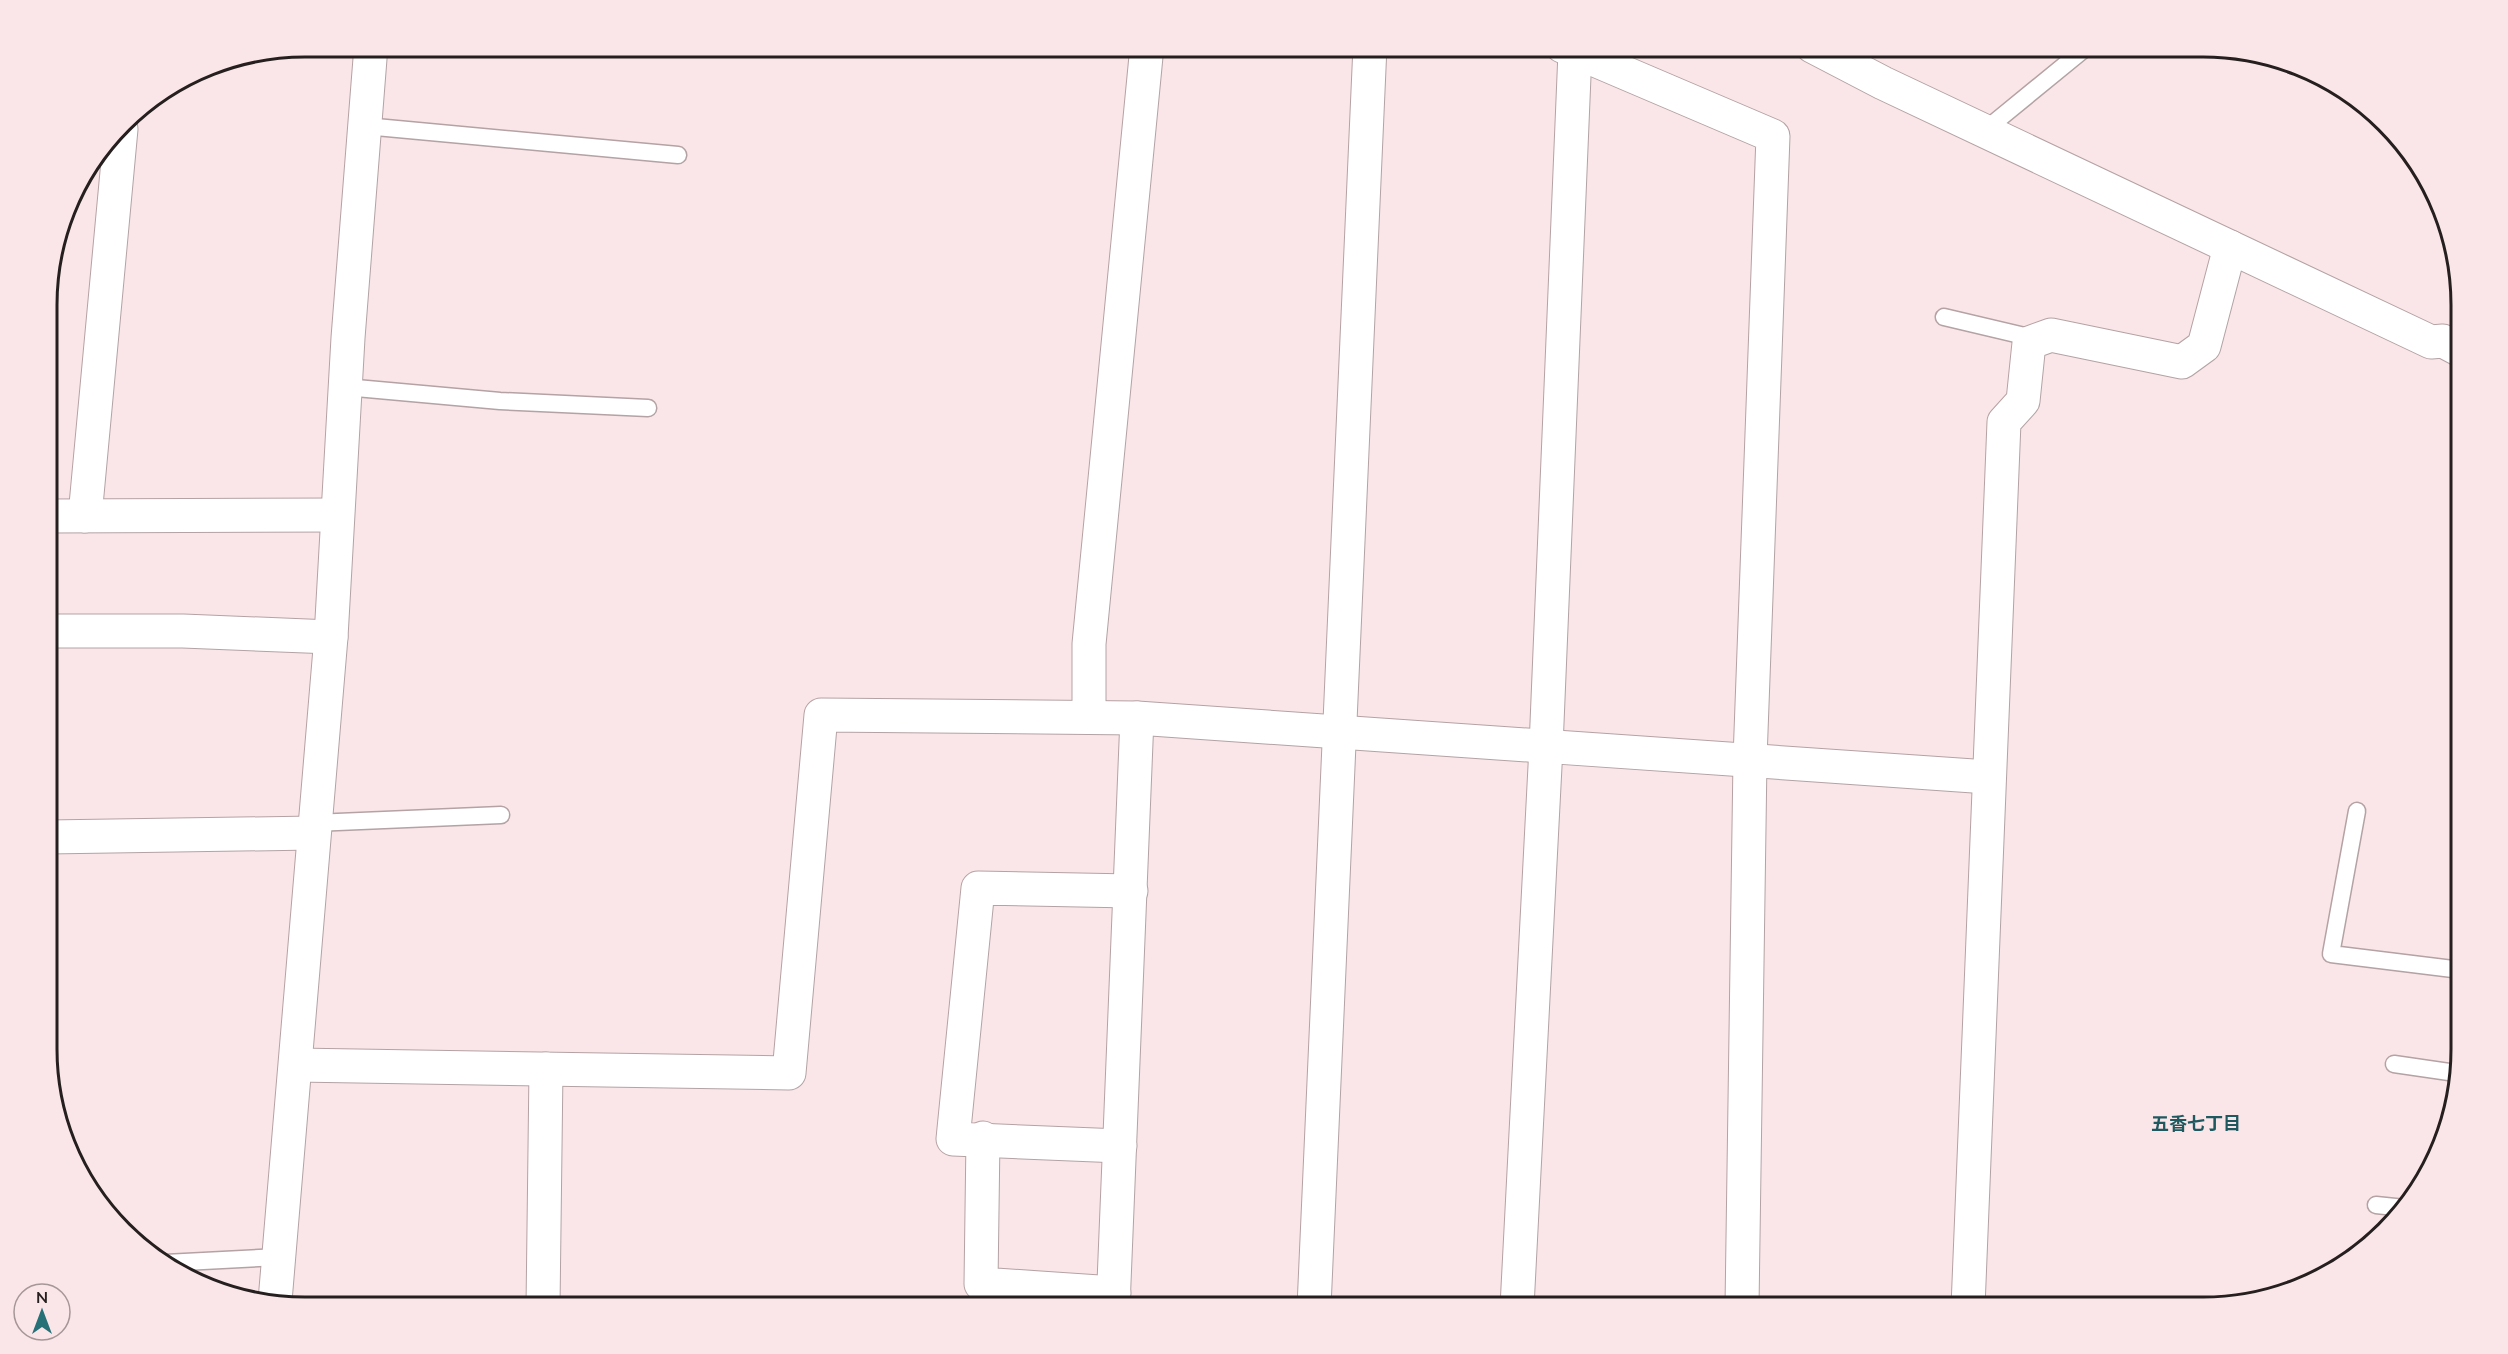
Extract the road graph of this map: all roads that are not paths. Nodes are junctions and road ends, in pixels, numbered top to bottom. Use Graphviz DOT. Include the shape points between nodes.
graph roads {
  1 [pos="370,57"];
  2 [pos="1146,57"];
  3 [pos="1370,57"];
  4 [pos="1571,57"];
  5 [pos="1592,57"];
  6 [pos="1834,57"];
  7 [pos="2075,57"];
  8 [pos="365,126"];
  9 [pos="1984,131"];
  10 [pos="120,140"];
  11 [pos="678,155"];
  12 [pos="2230,247"];
  13 [pos="1944,317"];
  14 [pos="2037,339"];
  15 [pos="2451,340"];
  16 [pos="345,387"];
  17 [pos="648,408"];
  18 [pos="337,515"];
  19 [pos="57,516"];
  20 [pos="85,516"];
  21 [pos="57,631"];
  22 [pos="331,637"];
  23 [pos="1089,716"];
  24 [pos="1137,718"];
  25 [pos="1340,730"];
  26 [pos="1546,747"];
  27 [pos="1750,759"];
  28 [pos="1988,777"];
  29 [pos="2357,811"];
  30 [pos="501,815"];
  31 [pos="314,828"];
  32 [pos="57,837"];
  33 [pos="1131,891"];
  34 [pos="2451,969"];
  35 [pos="2394,1064"];
  36 [pos="296,1065"];
  37 [pos="546,1069"];
  38 [pos="2450,1073"];
  39 [pos="983,1138"];
  40 [pos="1120,1146"];
  41 [pos="2376,1205"];
  42 [pos="2394,1207"];
  43 [pos="279,1257"];
  44 [pos="178,1262"];
  45 [pos="275,1295"];
  46 [pos="543,1297"];
  47 [pos="1089,1297"];
  48 [pos="1114,1297"];
  49 [pos="1314,1297"];
  50 [pos="1518,1297"];
  51 [pos="1742,1297"];
  52 [pos="1968,1297"];
  1 -- 8 [label="street"];
  2 -- 23 [label="street" via="1089,644"];
  3 -- 25 [label="street"];
  4 -- 26 [label="street"];
  5 -- 27 [label="street" via="1773,136"];
  6 -- 9 [label="street"];
  7 -- 9 [label="lane"];
  8 -- 11 [label="lane"];
  8 -- 16 [label="street"];
  9 -- 12 [label="street"];
  10 -- 20 [label="street"];
  12 -- 14 [label="street" via="2204,346 2182,362 2051,335"];
  12 -- 15 [label="street" via="2431,342"];
  13 -- 14 [label="lane"];
  14 -- 28 [label="street" via="2029,343 2023,400 2004,422"];
  16 -- 17 [label="lane" via="500,401"];
  16 -- 18 [label="street"];
  18 -- 20 [label="street"];
  18 -- 22 [label="street"];
  19 -- 20 [label="street"];
  21 -- 22 [label="street"];
  22 -- 31 [label="street"];
  23 -- 24 [label="street"];
  23 -- 37 [label="street" via="821,715 789,1073"];
  24 -- 25 [label="street"];
  24 -- 33 [label="street"];
  25 -- 26 [label="street"];
  25 -- 49 [label="street"];
  26 -- 27 [label="street"];
  26 -- 50 [label="street"];
  27 -- 28 [label="street"];
  27 -- 51 [label="street"];
  28 -- 52 [label="street"];
  29 -- 34 [label="lane" via="2331,954"];
  30 -- 31 [label="lane"];
  31 -- 32 [label="street"];
  31 -- 36 [label="street"];
  33 -- 39 [label="street" via="978,888 953,1138"];
  33 -- 40 [label="street"];
  35 -- 38 [label="lane"];
  36 -- 37 [label="street"];
  36 -- 43 [label="street"];
  37 -- 46 [label="street"];
  39 -- 40 [label="street"];
  39 -- 47 [label="street" via="981,1284"];
  40 -- 48 [label="street"];
  41 -- 42 [label="lane"];
  43 -- 44 [label="lane"];
  43 -- 45 [label="street"];
}
